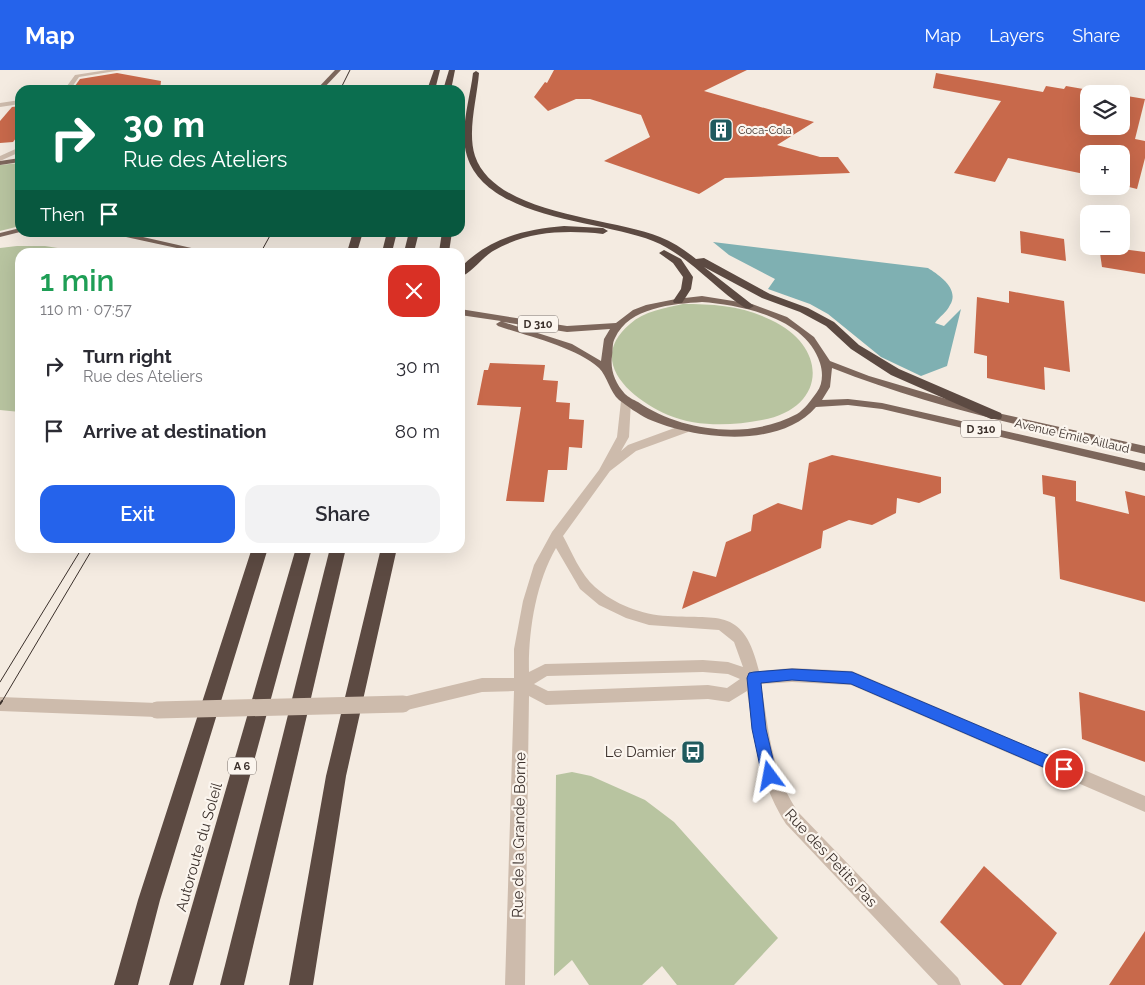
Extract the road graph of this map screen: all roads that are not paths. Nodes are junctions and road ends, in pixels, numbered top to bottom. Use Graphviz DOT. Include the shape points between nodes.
graph roads {
  1 [pos="119,70"];
  2 [pos="338,70"];
  3 [pos="437,70"];
  4 [pos="452,70"];
  5 [pos="476,72"];
  6 [pos="70,85"];
  7 [pos="324,85"];
  8 [pos="433,85"];
  9 [pos="448,85"];
  10 [pos="15,103"];
  11 [pos="0,105"];
  12 [pos="465,128"];
  13 [pos="15,152"];
  14 [pos="15,160"];
  15 [pos="0,161"];
  16 [pos="15,231"];
  17 [pos="0,235"];
  18 [pos="131,237"];
  19 [pos="158,237"];
  20 [pos="670,245"];
  21 [pos="185,248"];
  22 [pos="465,269"];
  23 [pos="678,301"];
  24 [pos="749,306"];
  25 [pos="465,313"];
  26 [pos="465,314"];
  27 [pos="616,326"];
  28 [pos="826,363"];
  29 [pos="604,366"];
  30 [pos="626,401"];
  31 [pos="816,404"];
  32 [pos="996,416"];
  33 [pos="684,429"];
  34 [pos="1145,450"];
  35 [pos="1145,467"];
  36 [pos="604,472"];
  37 [pos="556,535"];
  38 [pos="258,553"];
  39 [pos="303,553"];
  40 [pos="337,553"];
  41 [pos="388,553"];
  42 [pos="754,678"];
  43 [pos="521,684"];
  44 [pos="0,704"];
  45 [pos="1145,804"];
  46 [pos="126,985"];
  47 [pos="181,985"];
  48 [pos="232,985"];
  49 [pos="301,985"];
  50 [pos="515,985"];
  51 [pos="951,985"];
  1 -- 6 [label="street" via="76,76"];
  2 -- 7 [label="main road"];
  3 -- 8 [label="highway"];
  4 -- 9 [label="highway"];
  5 -- 12 [label="highway"];
  5 -- 20 [label="highway" via="468,138 474,166 484,181 528,205 618,226"];
  10 -- 11 [label="street"];
  13 -- 15 [label="street"];
  14 -- 15 [label="main road"];
  16 -- 17 [label="main road"];
  18 -- 21 [label="main road"];
  19 -- 21 [label="main road"];
  20 -- 24 [label="highway"];
  20 -- 32 [label="highway" via="766,296 830,324 855,347 895,372"];
  22 -- 23 [label="highway" via="480,254 515,237 556,230 597,230 647,243 677,261 688,277 686,289"];
  23 -- 24 [label="main road" via="718,300"];
  23 -- 27 [label="main road" via="631,315"];
  24 -- 28 [label="main road" via="792,324 808,336"];
  25 -- 27 [label="main road, D 310" via="567,329"];
  26 -- 29 [label="main road, D 310" via="569,346"];
  27 -- 29 [label="main road" via="604,350"];
  28 -- 31 [label="main road" via="826,385"];
  28 -- 32 [label="main road, Avenue Émile Aillaud / D 310" via="895,390"];
  29 -- 30 [label="main road" via="612,386"];
  30 -- 33 [label="main road" via="655,418"];
  30 -- 36 [label="street" via="623,437"];
  31 -- 33 [label="main road" via="791,422 760,431 714,433"];
  31 -- 35 [label="main road, Avenue Émile Aillaud / D 310" via="848,402 882,406"];
  32 -- 34 [label="main road, Avenue Émile Aillaud / D 310"];
  33 -- 36 [label="street" via="632,448"];
  36 -- 37 [label="street, Rue de la Grande Borne"];
  37 -- 42 [label="street, Rue des Petits Pas" via="588,589 610,603 657,621 721,623 739,638"];
  37 -- 43 [label="street, Rue de la Grande Borne" via="541,565 530,601 521,649"];
  38 -- 46 [label="highway" via="149,900"];
  39 -- 47 [label="highway, Autoroute du Soleil / A 6"];
  40 -- 48 [label="highway"];
  41 -- 49 [label="highway" via="336,776"];
  42 -- 43 [label="street" via="728,668 703,666 594,668 545,670"];
  42 -- 43 [label="street" via="729,695 708,692 546,698"];
  42 -- 45 [label="street" via="792,674 852,678"];
  42 -- 51 [label="street, Rue des Petits Pas" via="759,729 780,802"];
  43 -- 44 [label="street, bridge" via="482,685 403,704 157,710"];
  43 -- 50 [label="street, Rue de la Grande Borne"];
}
